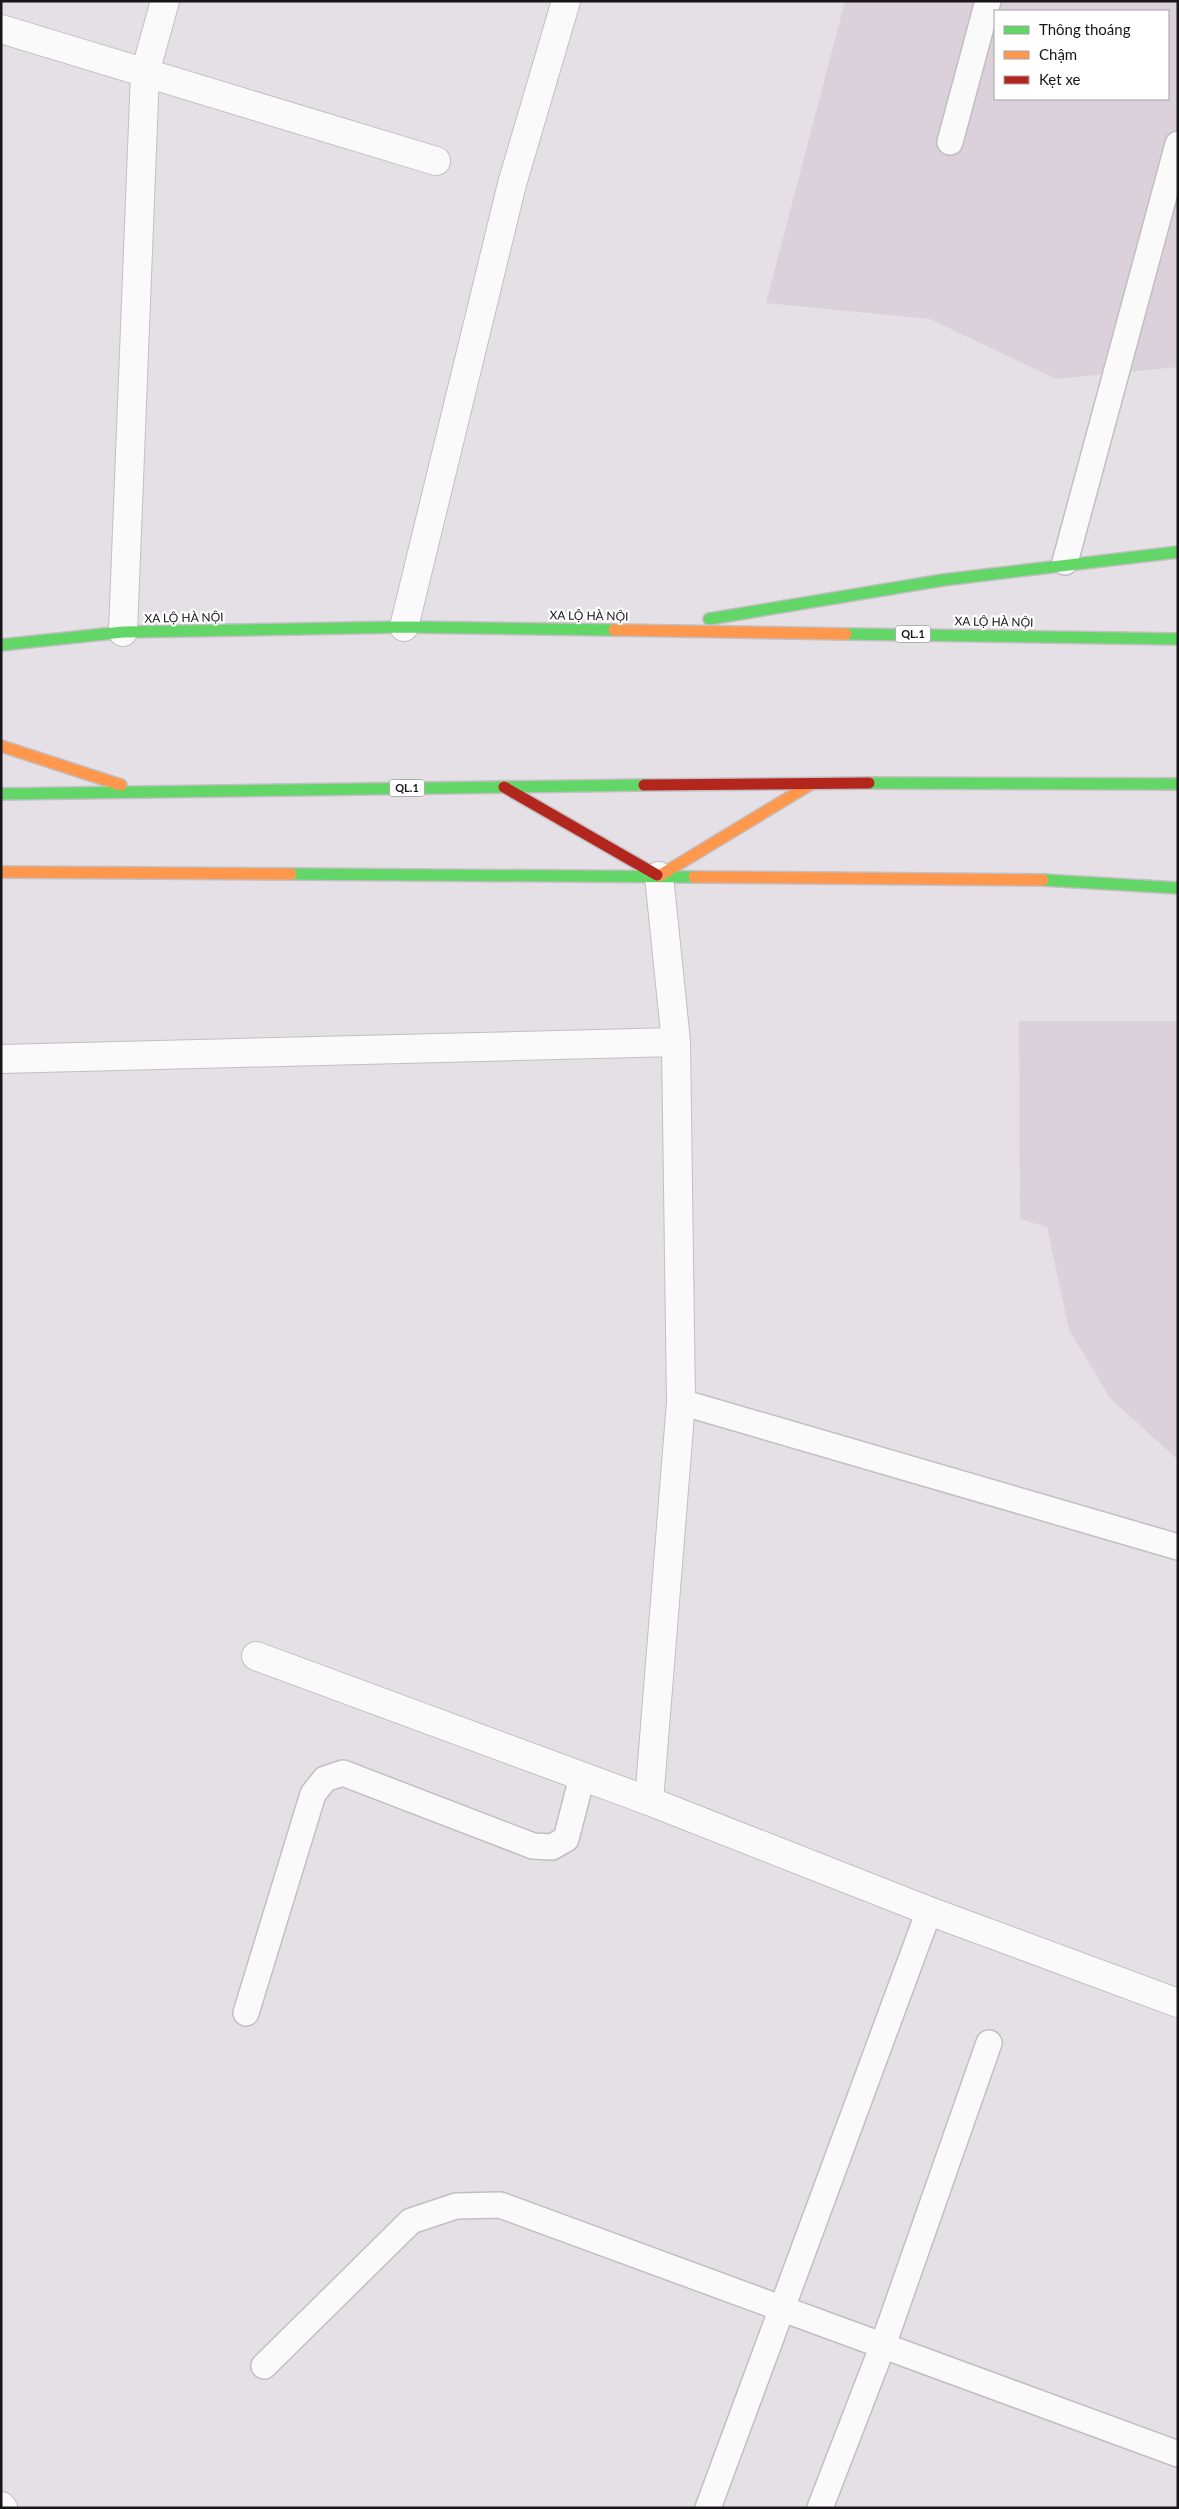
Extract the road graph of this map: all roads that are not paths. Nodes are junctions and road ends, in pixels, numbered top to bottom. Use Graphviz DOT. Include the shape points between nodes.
graph roads {
  1 [pos="165,1"];
  2 [pos="566,1"];
  3 [pos="988,1"];
  4 [pos="1,29"];
  5 [pos="145,73"];
  6 [pos="950,142"];
  7 [pos="1178,144"];
  8 [pos="436,161"];
  9 [pos="1178,552"];
  10 [pos="1065,562"];
  11 [pos="404,628"];
  12 [pos="649,630"];
  13 [pos="123,632"];
  14 [pos="1178,638"];
  15 [pos="1,645"];
  16 [pos="1,746"];
  17 [pos="813,783"];
  18 [pos="1178,784"];
  19 [pos="504,787"];
  20 [pos="142,792"];
  21 [pos="1,794"];
  22 [pos="1,872"];
  23 [pos="659,876"];
  24 [pos="1178,888"];
  25 [pos="676,1042"];
  26 [pos="1,1059"];
  27 [pos="681,1402"];
  28 [pos="1178,1547"];
  29 [pos="256,1656"];
  30 [pos="582,1777"];
  31 [pos="649,1801"];
  32 [pos="929,1911"];
  33 [pos="1178,2003"];
  34 [pos="246,2013"];
  35 [pos="989,2043"];
  36 [pos="783,2308"];
  37 [pos="884,2346"];
  38 [pos="264,2366"];
  39 [pos="1178,2454"];
  40 [pos="708,2508"];
  41 [pos="820,2508"];
  1 -- 5 [label="street"];
  2 -- 11 [label="street" via="512,184"];
  3 -- 6 [label="lane"];
  4 -- 5 [label="street"];
  5 -- 8 [label="street"];
  5 -- 13 [label="street"];
  7 -- 10 [label="lane"];
  9 -- 10 [label="highway"];
  10 -- 12 [label="highway" via="882,588"];
  11 -- 12 [label="highway, XA LỘ HÀ NỘI / QL.1"];
  11 -- 13 [label="highway, XA LỘ HÀ NỘI / QL.1"];
  12 -- 14 [label="highway, XA LỘ HÀ NỘI / QL.1"];
  13 -- 15 [label="highway, XA LỘ HÀ NỘI / QL.1"];
  16 -- 20 [label="highway, QL.1"];
  17 -- 18 [label="highway, QL.1"];
  17 -- 19 [label="highway, QL.1"];
  17 -- 23 [label="highway"];
  19 -- 20 [label="highway, QL.1"];
  19 -- 23 [label="highway"];
  20 -- 21 [label="highway, QL.1"];
  22 -- 23 [label="highway"];
  23 -- 24 [label="highway" via="1039,880"];
  23 -- 25 [label="street"];
  25 -- 26 [label="street"];
  25 -- 27 [label="street"];
  27 -- 28 [label="lane"];
  27 -- 31 [label="street"];
  29 -- 30 [label="street"];
  30 -- 31 [label="street"];
  30 -- 34 [label="lane" via="566,1839 552,1846 533,1846 344,1773 325,1779 313,1794"];
  31 -- 32 [label="street"];
  32 -- 33 [label="street"];
  32 -- 36 [label="lane"];
  35 -- 37 [label="lane"];
  36 -- 37 [label="lane"];
  36 -- 38 [label="lane" via="500,2205 456,2206 411,2222"];
  36 -- 40 [label="lane"];
  37 -- 39 [label="lane"];
  37 -- 41 [label="lane"];
}
